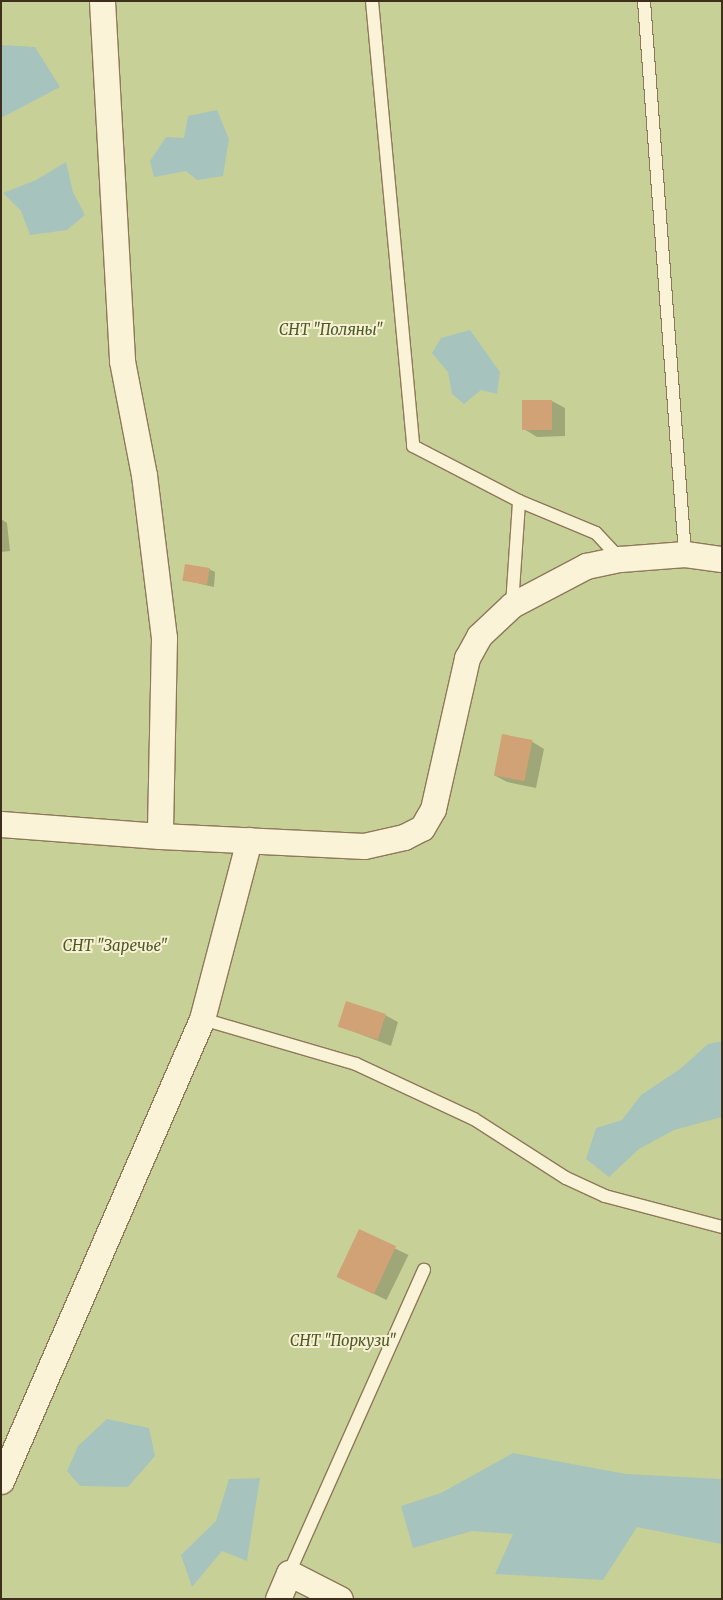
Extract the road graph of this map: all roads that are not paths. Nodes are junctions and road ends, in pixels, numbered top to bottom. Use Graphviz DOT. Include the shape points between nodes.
graph roads {
  1 [pos="102,1"];
  2 [pos="372,1"];
  3 [pos="644,1"];
  4 [pos="519,501"];
  5 [pos="685,554"];
  6 [pos="620,559"];
  7 [pos="722,559"];
  8 [pos="512,605"];
  9 [pos="1,824"];
  10 [pos="160,836"];
  11 [pos="249,840"];
  12 [pos="202,1019"];
  13 [pos="722,1227"];
  14 [pos="424,1270"];
  15 [pos="1,1481"];
  16 [pos="289,1573"];
  17 [pos="278,1599"];
  18 [pos="340,1599"];
  1 -- 10 [label="street" via="122,361 144,475 164,638"];
  2 -- 4 [label="lane" via="413,446"];
  3 -- 5 [label="lane"];
  4 -- 6 [label="lane" via="596,533"];
  4 -- 8 [label="lane"];
  5 -- 6 [label="street"];
  5 -- 7 [label="street"];
  6 -- 8 [label="street" via="586,566"];
  8 -- 11 [label="street" via="479,636 467,658 437,795 422,828 404,837 364,846"];
  9 -- 10 [label="street"];
  10 -- 11 [label="street"];
  11 -- 12 [label="street"];
  12 -- 13 [label="lane" via="356,1064 474,1119 566,1178 605,1196"];
  12 -- 15 [label="street"];
  14 -- 16 [label="lane"];
  16 -- 17 [label="street"];
  16 -- 18 [label="street"];
}
